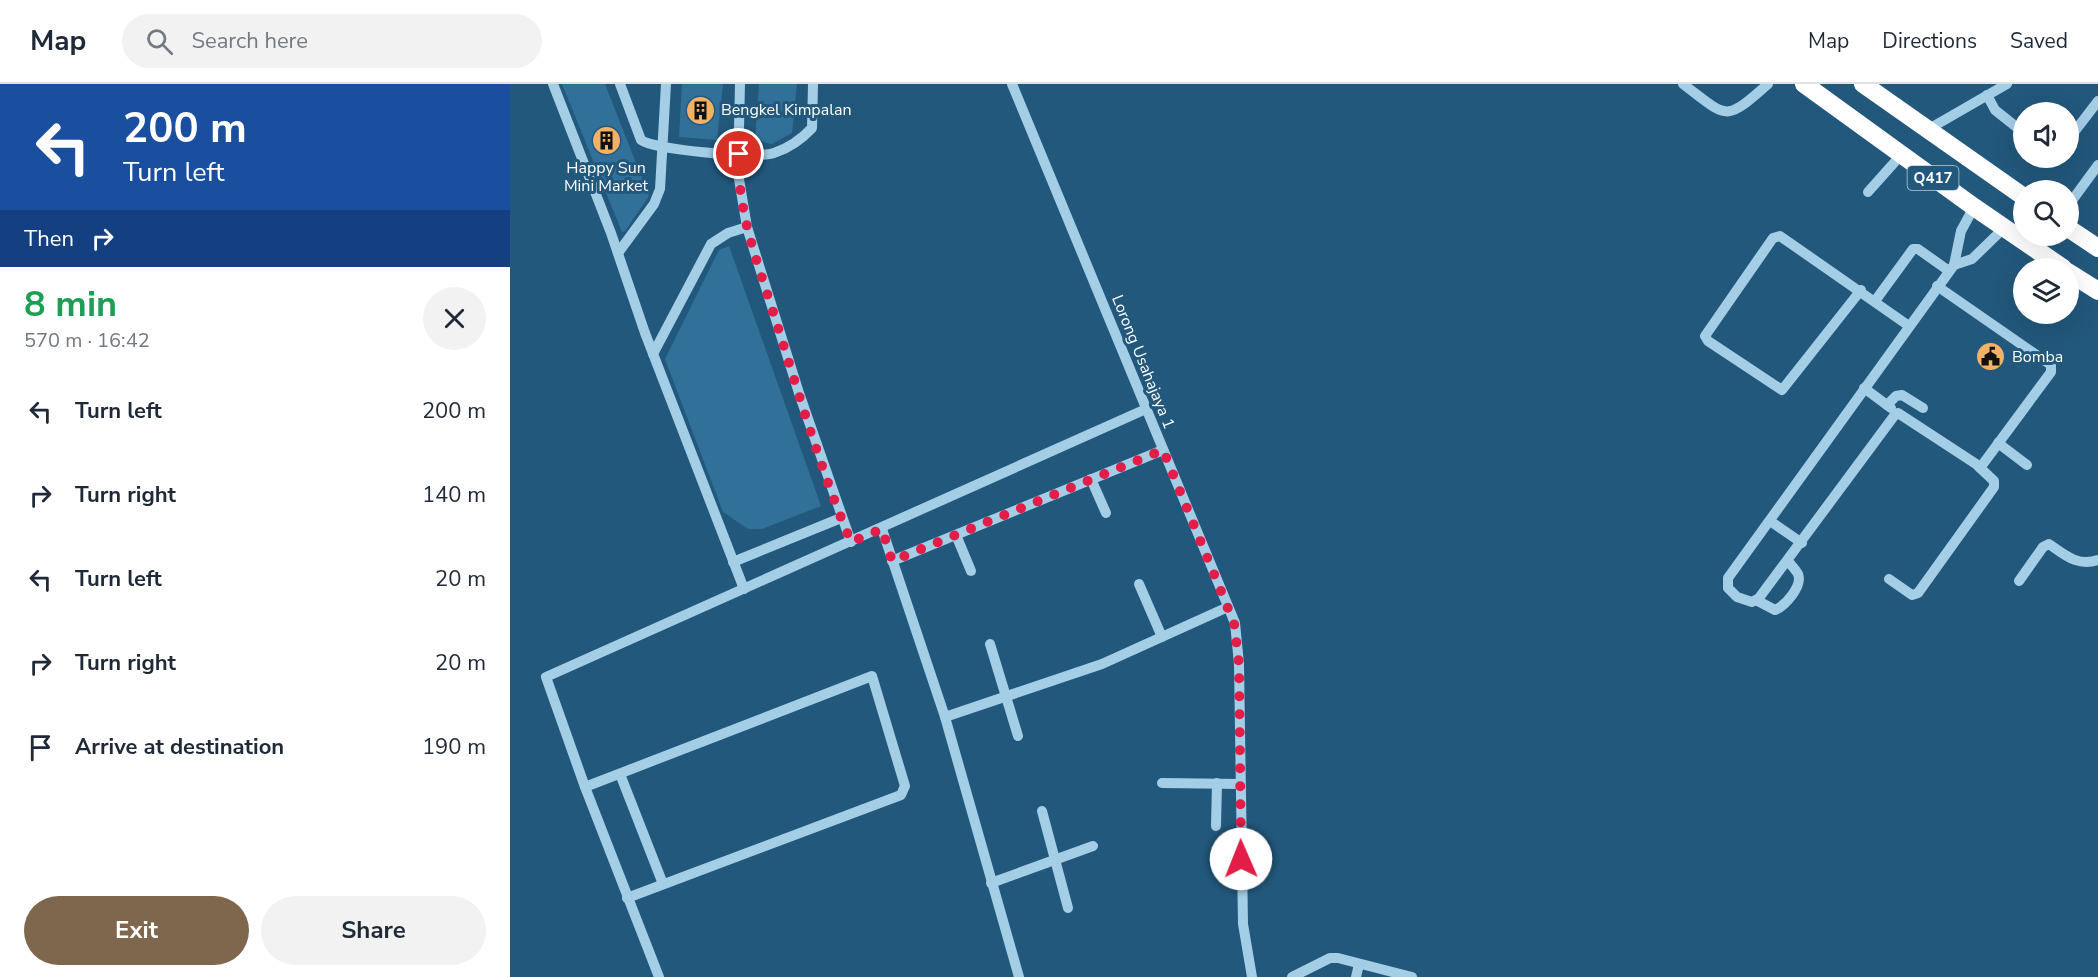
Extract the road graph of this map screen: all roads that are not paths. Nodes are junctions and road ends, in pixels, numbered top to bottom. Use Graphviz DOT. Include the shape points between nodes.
graph roads {
  1 [pos="553,84"];
  2 [pos="620,84"];
  3 [pos="666,84"];
  4 [pos="740,84"];
  5 [pos="813,84"];
  6 [pos="1012,84"];
  7 [pos="1683,84"];
  8 [pos="1768,84"];
  9 [pos="1804,84"];
  10 [pos="1863,84"];
  11 [pos="2007,84"];
  12 [pos="1987,95"];
  13 [pos="2098,101"];
  14 [pos="2013,124"];
  15 [pos="2079,126"];
  16 [pos="1927,130"];
  17 [pos="664,148"];
  18 [pos="739,154"];
  19 [pos="1901,155"];
  20 [pos="2098,165"];
  21 [pos="2013,189"];
  22 [pos="2079,191"];
  23 [pos="1868,192"];
  24 [pos="1974,207"];
  25 [pos="747,227"];
  26 [pos="2004,228"];
  27 [pos="2079,235"];
  28 [pos="2098,248"];
  29 [pos="618,253"];
  30 [pos="2048,258"];
  31 [pos="1951,268"];
  32 [pos="2079,279"];
  33 [pos="1937,286"];
  34 [pos="1861,290"];
  35 [pos="2098,291"];
  36 [pos="1875,301"];
  37 [pos="1909,326"];
  38 [pos="653,354"];
  39 [pos="1864,388"];
  40 [pos="1887,405"];
  41 [pos="1923,408"];
  42 [pos="1146,409"];
  43 [pos="1898,413"];
  44 [pos="1998,443"];
  45 [pos="1163,450"];
  46 [pos="2027,465"];
  47 [pos="1980,468"];
  48 [pos="1091,479"];
  49 [pos="1106,513"];
  50 [pos="841,518"];
  51 [pos="1770,521"];
  52 [pos="882,529"];
  53 [pos="956,534"];
  54 [pos="851,542"];
  55 [pos="1802,543"];
  56 [pos="2098,560"];
  57 [pos="892,561"];
  58 [pos="1788,561"];
  59 [pos="733,562"];
  60 [pos="971,571"];
  61 [pos="1889,579"];
  62 [pos="2019,581"];
  63 [pos="1139,584"];
  64 [pos="744,590"];
  65 [pos="1756,600"];
  66 [pos="1228,607"];
  67 [pos="1162,637"];
  68 [pos="990,644"];
  69 [pos="1006,696"];
  70 [pos="945,717"];
  71 [pos="1018,736"];
  72 [pos="620,774"];
  73 [pos="1162,783"];
  74 [pos="1217,783"];
  75 [pos="1239,784"];
  76 [pos="585,787"];
  77 [pos="1042,811"];
  78 [pos="1216,826"];
  79 [pos="1093,846"];
  80 [pos="1053,859"];
  81 [pos="991,883"];
  82 [pos="663,884"];
  83 [pos="627,898"];
  84 [pos="1068,908"];
  85 [pos="1359,964"];
  86 [pos="659,977"];
  87 [pos="1019,977"];
  88 [pos="1251,977"];
  89 [pos="1292,977"];
  90 [pos="1356,977"];
  91 [pos="1412,977"];
  1 -- 29 [label="street"];
  2 -- 17 [label="street" via="640,140"];
  3 -- 17 [label="street"];
  4 -- 18 [label="street"];
  5 -- 18 [label="street" via="812,128 802,138 771,154"];
  6 -- 42 [label="street, Lorong Usahajaya 1"];
  7 -- 8 [label="street" via="1716,109 1729,113 1740,109"];
  9 -- 19 [label="highway, Q417"];
  10 -- 16 [label="highway, Q417"];
  11 -- 12 [label="street"];
  12 -- 14 [label="street" via="1995,110"];
  12 -- 16 [label="street"];
  13 -- 15 [label="street"];
  16 -- 21 [label="highway, Q417"];
  17 -- 18 [label="street"];
  17 -- 29 [label="street" via="660,189 654,204"];
  18 -- 25 [label="street"];
  19 -- 23 [label="street"];
  19 -- 24 [label="highway, Q417"];
  20 -- 22 [label="street"];
  24 -- 26 [label="highway, Q417"];
  24 -- 31 [label="street" via="1961,231"];
  25 -- 38 [label="street" via="711,244"];
  25 -- 50 [label="street"];
  26 -- 30 [label="highway, Q417"];
  26 -- 31 [label="street" via="1972,259"];
  27 -- 28 [label="highway"];
  29 -- 38 [label="street"];
  31 -- 33 [label="street"];
  31 -- 36 [label="street" via="1913,249"];
  32 -- 35 [label="highway"];
  33 -- 37 [label="street"];
  33 -- 44 [label="street" via="2051,365 2051,372"];
  34 -- 34 [label="street" via="1787,239 1773,238 1705,336 1782,390"];
  34 -- 36 [label="street"];
  36 -- 37 [label="street"];
  37 -- 39 [label="street"];
  38 -- 59 [label="street"];
  39 -- 40 [label="street"];
  39 -- 51 [label="street"];
  40 -- 41 [label="street" via="1902,394"];
  40 -- 43 [label="street"];
  42 -- 45 [label="street, Lorong Usahajaya 1"];
  42 -- 52 [label="street"];
  43 -- 47 [label="street"];
  43 -- 55 [label="street"];
  44 -- 46 [label="street"];
  44 -- 47 [label="street"];
  45 -- 48 [label="street"];
  45 -- 66 [label="street, Lorong Usahajaya 1"];
  47 -- 61 [label="street" via="1994,481 1994,487 1918,593 1912,595"];
  48 -- 49 [label="street"];
  48 -- 53 [label="street"];
  50 -- 54 [label="street"];
  50 -- 59 [label="street"];
  51 -- 55 [label="street"];
  51 -- 65 [label="street" via="1728,578 1728,588 1737,597"];
  52 -- 54 [label="street"];
  52 -- 57 [label="street"];
  53 -- 57 [label="street"];
  53 -- 60 [label="street"];
  54 -- 64 [label="street"];
  55 -- 58 [label="street"];
  56 -- 62 [label="street" via="2086,564 2049,544"];
  57 -- 70 [label="street"];
  58 -- 65 [label="street"];
  58 -- 65 [label="street" via="1799,582 1783,606 1775,610"];
  59 -- 64 [label="street"];
  63 -- 67 [label="street"];
  64 -- 76 [label="street" via="546,677"];
  66 -- 67 [label="street"];
  66 -- 75 [label="street, Lorong Usahajaya 1" via="1239,664"];
  67 -- 69 [label="street" via="1102,664"];
  68 -- 69 [label="street"];
  69 -- 70 [label="street"];
  69 -- 71 [label="street"];
  70 -- 81 [label="street"];
  72 -- 76 [label="street"];
  72 -- 82 [label="street"];
  72 -- 82 [label="street" via="872,676 905,786 901,795"];
  73 -- 74 [label="street"];
  74 -- 75 [label="street"];
  74 -- 78 [label="street"];
  75 -- 88 [label="street, Lorong Usahajaya 1" via="1243,924"];
  76 -- 83 [label="street"];
  77 -- 80 [label="street"];
  79 -- 80 [label="street"];
  80 -- 81 [label="street"];
  80 -- 84 [label="street"];
  81 -- 87 [label="street"];
  82 -- 83 [label="street"];
  83 -- 86 [label="street"];
  85 -- 89 [label="street" via="1330,958"];
  85 -- 90 [label="street"];
  85 -- 91 [label="street"];
}
